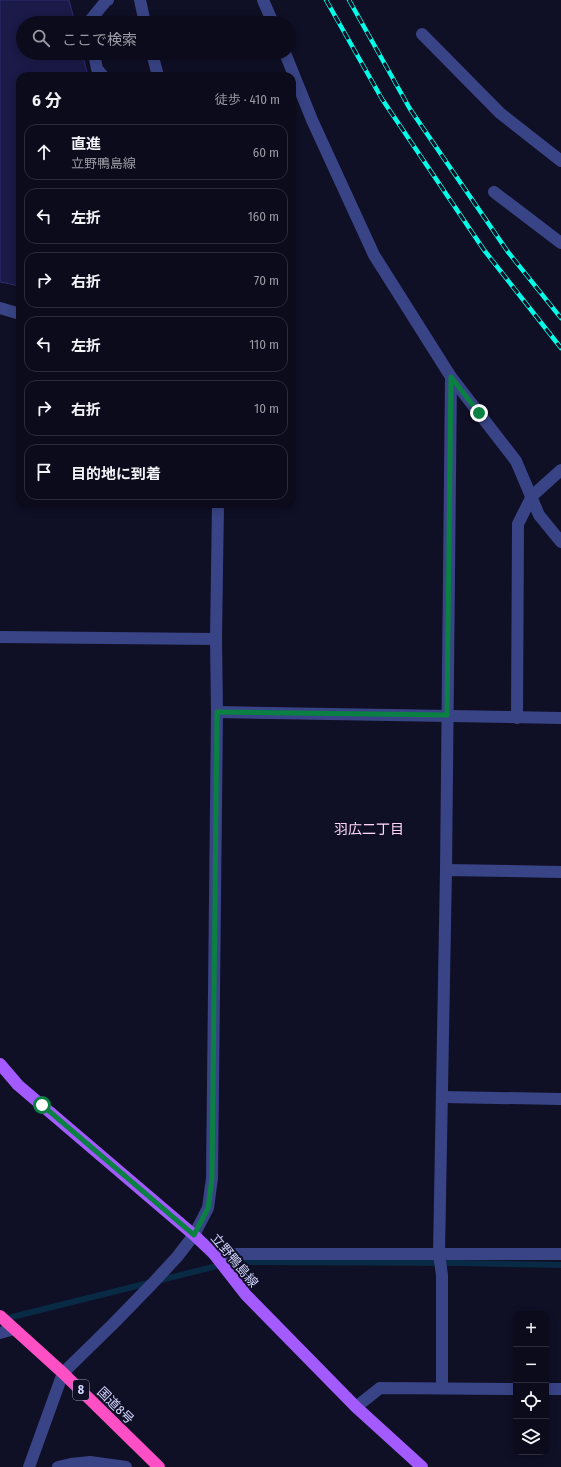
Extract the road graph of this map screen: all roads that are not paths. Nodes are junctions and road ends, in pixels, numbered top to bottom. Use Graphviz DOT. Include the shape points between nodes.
graph roads {
  1 [pos="108,0"];
  2 [pos="140,0"];
  3 [pos="264,0"];
  4 [pos="94,16"];
  5 [pos="143,16"];
  6 [pos="270,16"];
  7 [pos="422,34"];
  8 [pos="95,60"];
  9 [pos="154,60"];
  10 [pos="288,60"];
  11 [pos="100,72"];
  12 [pos="157,72"];
  13 [pos="293,72"];
  14 [pos="296,80"];
  15 [pos="561,161"];
  16 [pos="494,192"];
  17 [pos="561,243"];
  18 [pos="0,308"];
  19 [pos="16,313"];
  20 [pos="451,377"];
  21 [pos="561,470"];
  22 [pos="532,496"];
  23 [pos="218,508"];
  24 [pos="561,542"];
  25 [pos="0,637"];
  26 [pos="216,639"];
  27 [pos="217,712"];
  28 [pos="447,715"];
  29 [pos="517,718"];
  30 [pos="561,718"];
  31 [pos="446,870"];
  32 [pos="561,872"];
  33 [pos="0,1064"];
  34 [pos="442,1097"];
  35 [pos="561,1098"];
  36 [pos="194,1235"];
  37 [pos="214,1254"];
  38 [pos="561,1254"];
  39 [pos="440,1256"];
  40 [pos="0,1316"];
  41 [pos="14,1329"];
  42 [pos="0,1334"];
  43 [pos="63,1372"];
  44 [pos="442,1388"];
  45 [pos="513,1389"];
  46 [pos="549,1389"];
  47 [pos="561,1389"];
  48 [pos="356,1407"];
  49 [pos="29,1467"];
  50 [pos="58,1467"];
  51 [pos="126,1467"];
  52 [pos="159,1467"];
  53 [pos="422,1467"];
  1 -- 4 [label="street"];
  2 -- 5 [label="street"];
  3 -- 6 [label="street"];
  7 -- 15 [label="street" via="500,113"];
  8 -- 11 [label="street"];
  9 -- 12 [label="street"];
  10 -- 13 [label="street"];
  14 -- 20 [label="street" via="374,255"];
  16 -- 17 [label="street"];
  18 -- 19 [label="street"];
  20 -- 22 [label="street" via="516,461"];
  20 -- 28 [label="street"];
  21 -- 22 [label="street"];
  22 -- 24 [label="street" via="539,515"];
  22 -- 29 [label="street" via="518,524"];
  23 -- 26 [label="street"];
  25 -- 26 [label="street"];
  26 -- 27 [label="street"];
  27 -- 28 [label="street"];
  27 -- 36 [label="street" via="212,1178 208,1208"];
  28 -- 29 [label="street"];
  28 -- 31 [label="street"];
  29 -- 30 [label="street"];
  31 -- 32 [label="street"];
  31 -- 34 [label="street"];
  33 -- 36 [label="main road, 立野鴨島線" via="18,1085"];
  34 -- 35 [label="street"];
  34 -- 39 [label="street"];
  36 -- 37 [label="main road, 立野鴨島線"];
  36 -- 43 [label="street" via="152,1284"];
  37 -- 39 [label="street"];
  37 -- 48 [label="main road, 立野鴨島線" via="246,1296"];
  38 -- 39 [label="street"];
  39 -- 44 [label="street"];
  40 -- 41 [label="highway, 国道8号 / 8"];
  41 -- 42 [label="street"];
  41 -- 43 [label="highway, 国道8号 / 8"];
  43 -- 49 [label="street"];
  43 -- 52 [label="highway, 国道8号 / 8"];
  44 -- 45 [label="street"];
  44 -- 48 [label="street" via="380,1388"];
  46 -- 47 [label="street"];
  48 -- 53 [label="main road, 立野鴨島線"];
  50 -- 51 [label="street" via="90,1462"];
}
